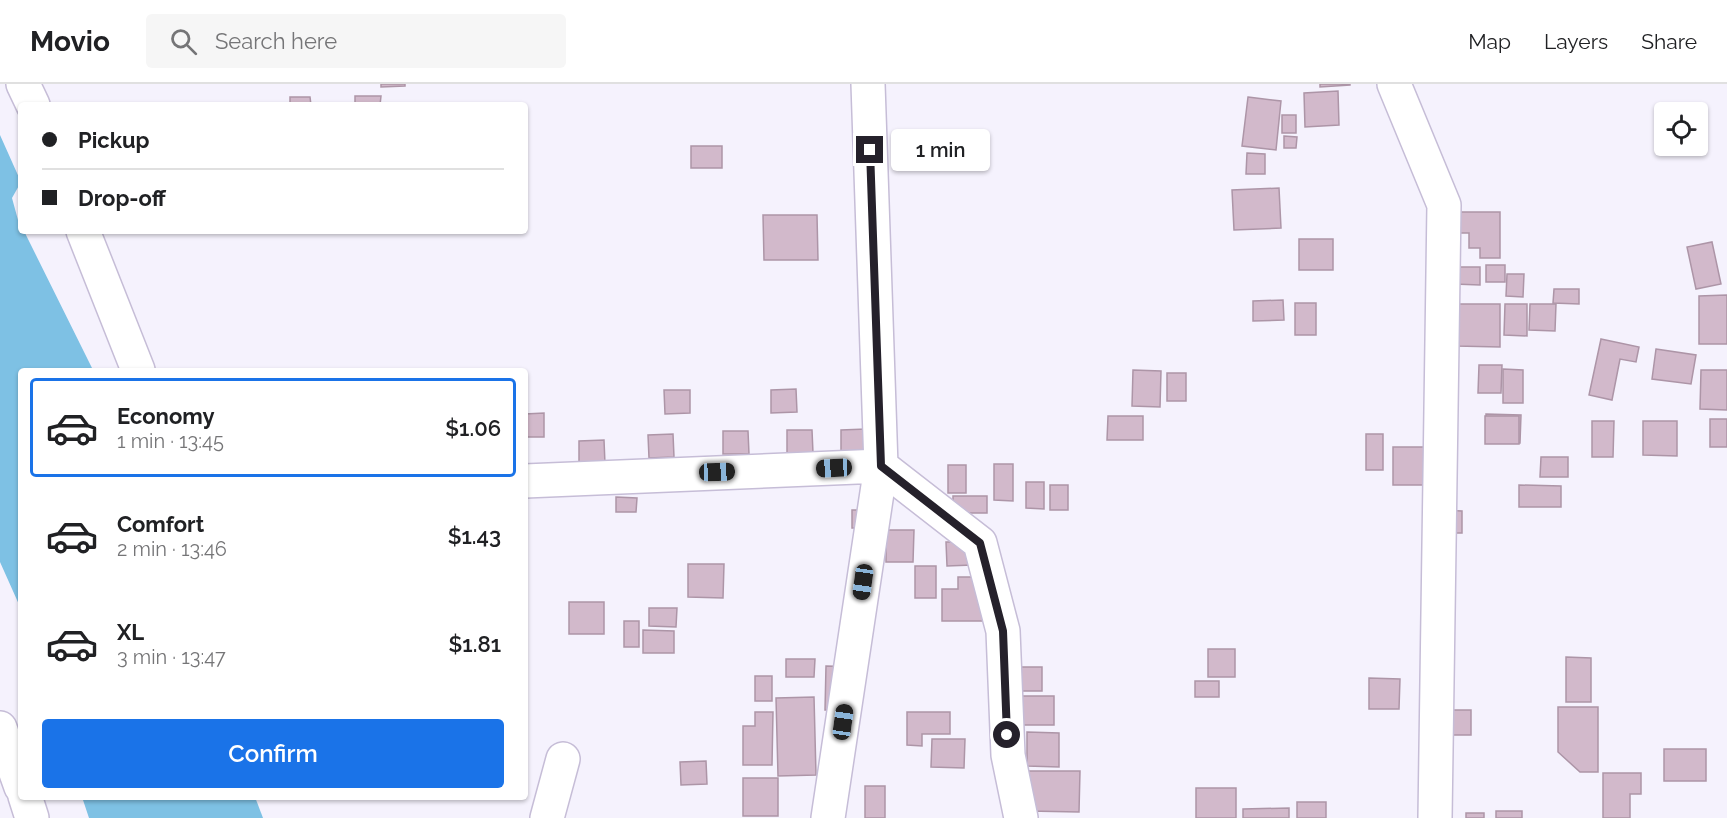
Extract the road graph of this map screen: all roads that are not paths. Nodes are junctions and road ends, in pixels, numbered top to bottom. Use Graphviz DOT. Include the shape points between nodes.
graph roads {
  1 [pos="23,84"];
  2 [pos="868,84"];
  3 [pos="1394,84"];
  4 [pos="32,102"];
  5 [pos="84,234"];
  6 [pos="137,368"];
  7 [pos="881,466"];
  8 [pos="528,481"];
  9 [pos="0,728"];
  10 [pos="563,759"];
  11 [pos="18,778"];
  12 [pos="26,800"];
  13 [pos="32,818"];
  14 [pos="547,818"];
  15 [pos="828,818"];
  16 [pos="1021,818"];
  17 [pos="1435,818"];
  1 -- 4 [label="street"];
  2 -- 7 [label="street"];
  3 -- 17 [label="street" via="1444,205"];
  5 -- 6 [label="street"];
  7 -- 8 [label="street"];
  7 -- 15 [label="street"];
  7 -- 16 [label="street" via="980,543 1003,631 1008,755"];
  9 -- 11 [label="street"];
  10 -- 14 [label="street"];
  12 -- 13 [label="street"];
}
